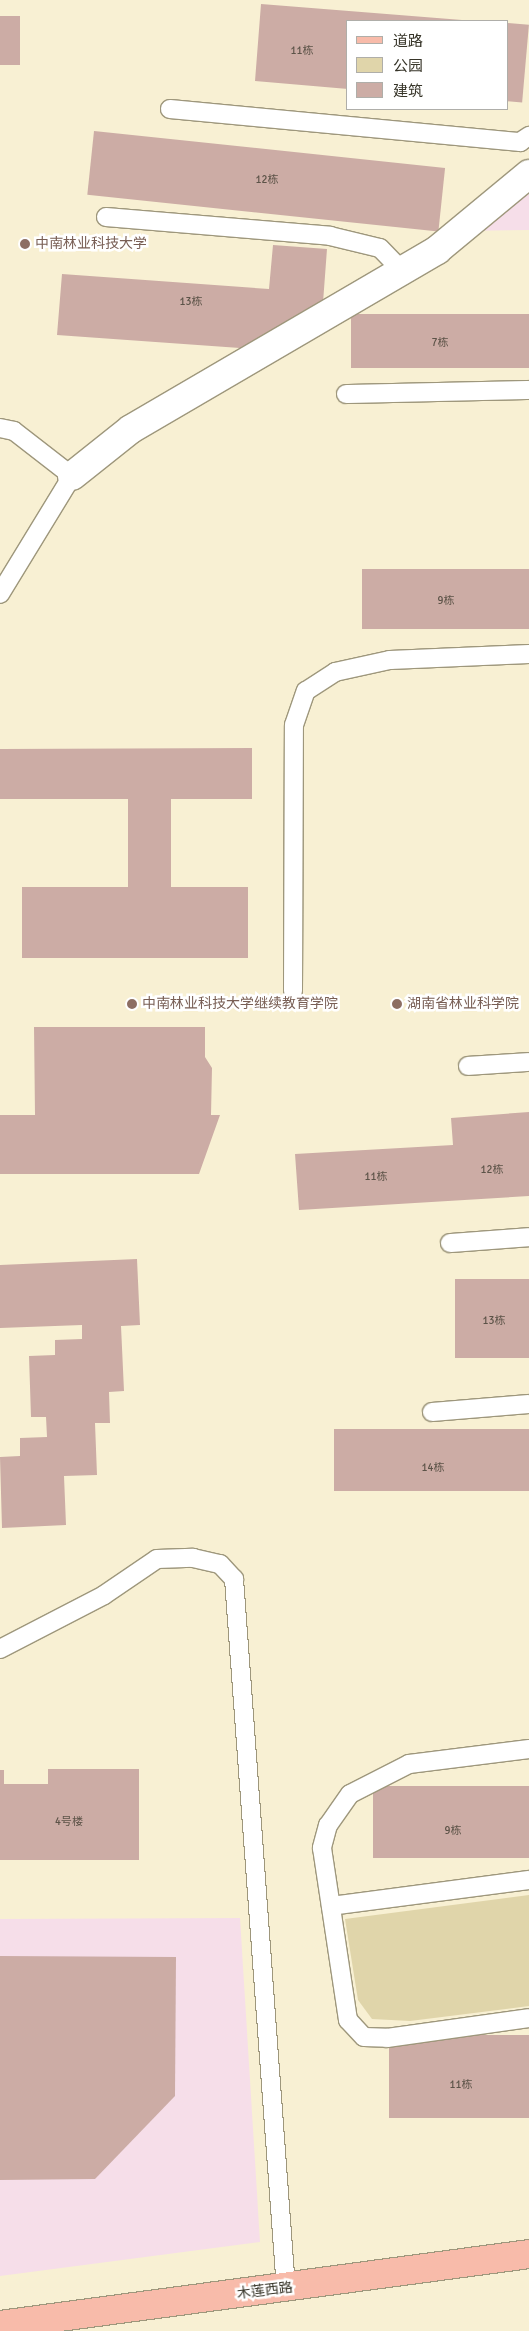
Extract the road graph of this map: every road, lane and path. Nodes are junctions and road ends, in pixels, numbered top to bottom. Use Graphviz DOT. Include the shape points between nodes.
graph roads {
  1 [pos="170,109"];
  2 [pos="526,142"];
  3 [pos="529,174"];
  4 [pos="106,217"];
  5 [pos="401,270"];
  6 [pos="529,390"];
  7 [pos="346,394"];
  8 [pos="0,428"];
  9 [pos="72,476"];
  10 [pos="0,594"];
  11 [pos="529,654"];
  12 [pos="293,991"];
  13 [pos="529,1062"];
  14 [pos="468,1066"];
  15 [pos="529,1237"];
  16 [pos="450,1243"];
  17 [pos="529,1404"];
  18 [pos="432,1412"];
  19 [pos="0,1649"];
  20 [pos="529,1749"];
  21 [pos="529,1880"];
  22 [pos="331,1906"];
  23 [pos="529,2018"];
  24 [pos="529,2254"];
  25 [pos="286,2288"];
  26 [pos="0,2325"];
  1 -- 2 [label="lane"];
  3 -- 5 [label="street" via="436,250"];
  4 -- 5 [label="lane" via="330,236 380,248"];
  5 -- 9 [label="street" via="131,429"];
  6 -- 7 [label="lane"];
  8 -- 9 [label="lane" via="14,431"];
  9 -- 10 [label="lane"];
  11 -- 12 [label="lane" via="390,660 335,672 306,691 294,726"];
  13 -- 14 [label="lane"];
  15 -- 16 [label="lane"];
  17 -- 18 [label="lane"];
  19 -- 25 [label="lane" via="104,1595 158,1559 193,1558 220,1564 234,1579"];
  20 -- 22 [label="lane" via="409,1764 350,1794 328,1825 322,1848"];
  21 -- 22 [label="lane"];
  22 -- 23 [label="lane" via="348,2020 364,2037 387,2038"];
  24 -- 25 [label="main road, 木莲西路"];
  25 -- 26 [label="main road, 木莲西路"];
}
